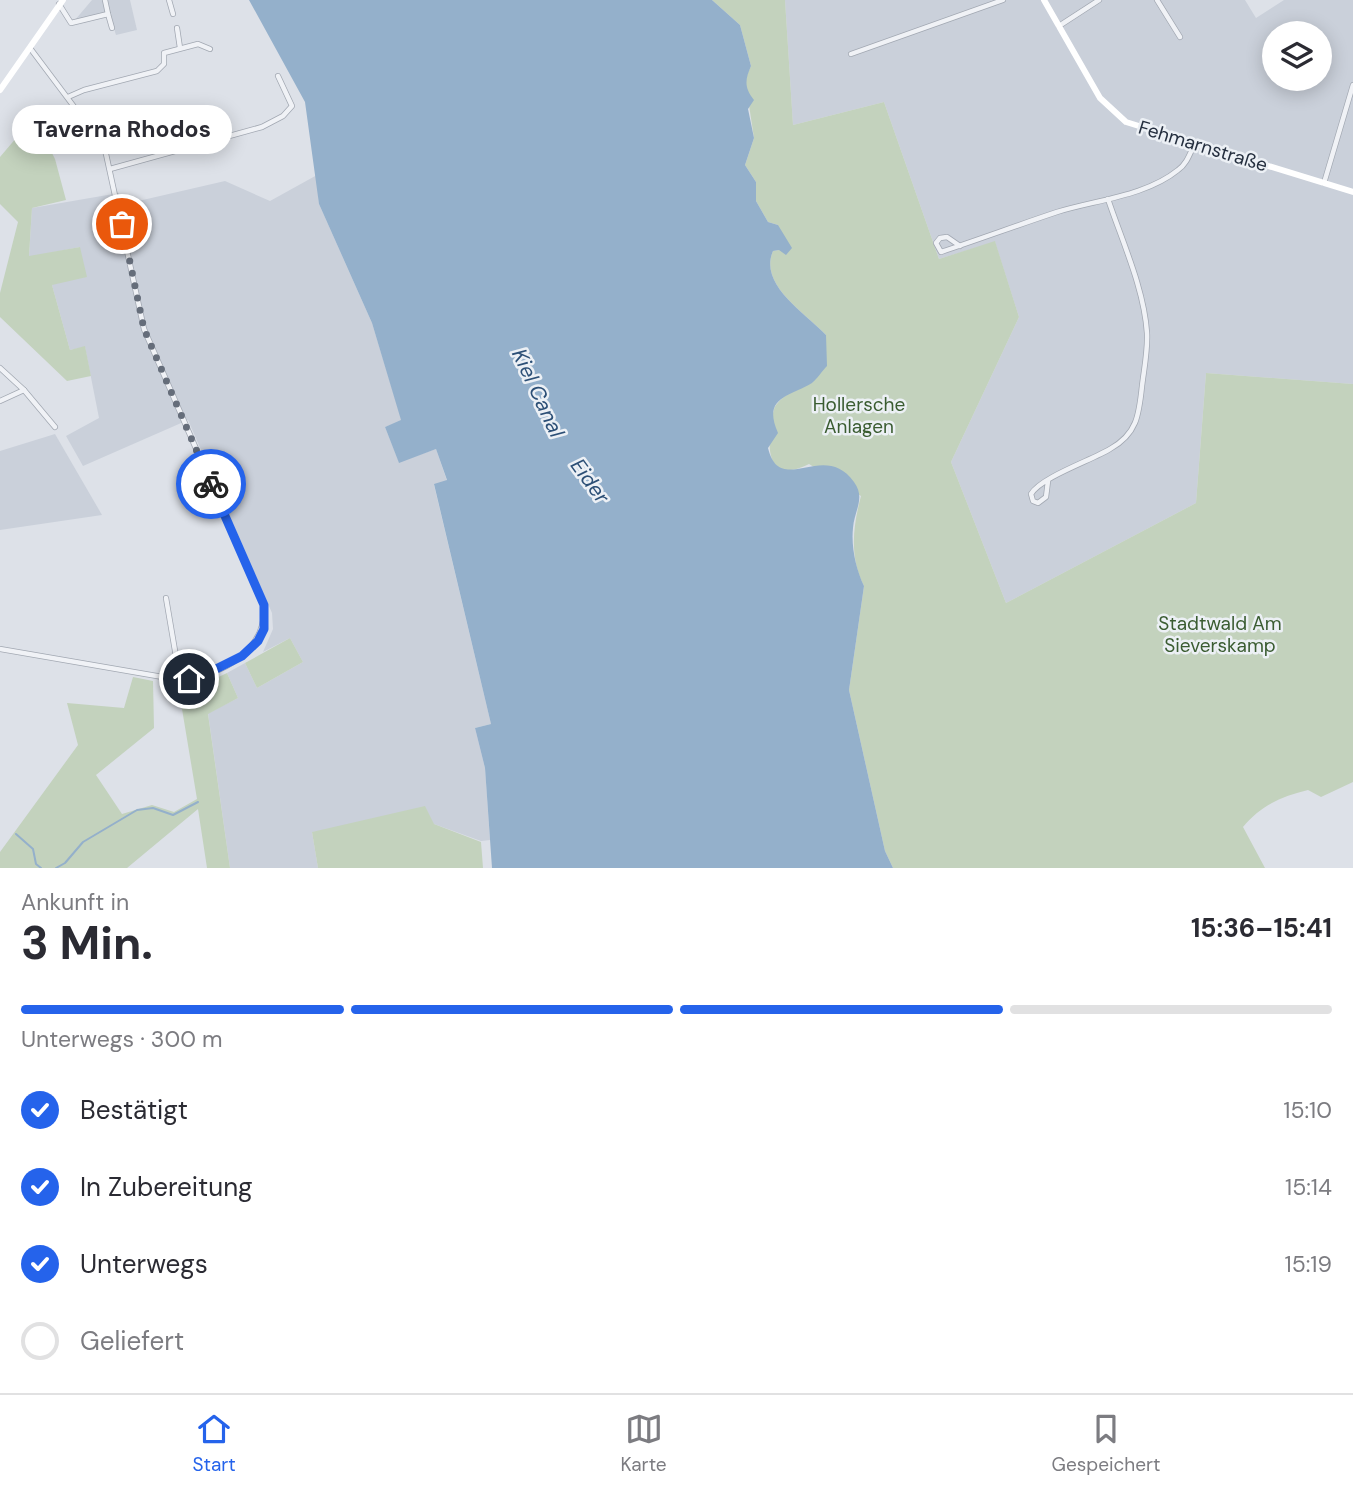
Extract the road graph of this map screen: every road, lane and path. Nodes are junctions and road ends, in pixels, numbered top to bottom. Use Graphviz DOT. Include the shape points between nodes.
graph roads {
  1 [pos="105,0"];
  2 [pos="169,0"];
  3 [pos="1003,0"];
  4 [pos="1044,0"];
  5 [pos="1099,0"];
  6 [pos="1157,0"];
  7 [pos="61,2"];
  8 [pos="108,14"];
  9 [pos="173,14"];
  10 [pos="1059,26"];
  11 [pos="112,27"];
  12 [pos="177,28"];
  13 [pos="1180,37"];
  14 [pos="30,48"];
  15 [pos="180,48"];
  16 [pos="210,49"];
  17 [pos="851,54"];
  18 [pos="0,73"];
  19 [pos="10,76"];
  20 [pos="278,76"];
  21 [pos="1353,85"];
  22 [pos="0,90"];
  23 [pos="68,97"];
  24 [pos="161,117"];
  25 [pos="99,140"];
  26 [pos="1195,144"];
  27 [pos="110,169"];
  28 [pos="1324,183"];
  29 [pos="1353,192"];
  30 [pos="1108,199"];
  31 [pos="960,246"];
  32 [pos="0,369"];
  33 [pos="24,390"];
  34 [pos="0,401"];
  35 [pos="55,427"];
  36 [pos="1048,481"];
  37 [pos="166,598"];
  38 [pos="0,649"];
  39 [pos="180,680"];
  1 -- 8 [label="street"];
  2 -- 9 [label="street"];
  3 -- 17 [label="street"];
  4 -- 10 [label="street, Fehmarnstraße"];
  5 -- 10 [label="street"];
  6 -- 13 [label="street"];
  7 -- 8 [label="street" via="71,23"];
  7 -- 14 [label="street"];
  8 -- 11 [label="street"];
  10 -- 26 [label="street, Fehmarnstraße" via="1100,98 1113,112 1132,124"];
  12 -- 15 [label="street"];
  14 -- 19 [label="street"];
  14 -- 23 [label="street"];
  15 -- 16 [label="street" via="198,44"];
  15 -- 23 [label="street" via="164,52 157,71"];
  18 -- 19 [label="street"];
  19 -- 22 [label="street"];
  20 -- 27 [label="street" via="292,106 277,120"];
  21 -- 28 [label="street"];
  23 -- 25 [label="street"];
  24 -- 25 [label="street" via="114,128"];
  25 -- 27 [label="street"];
  26 -- 28 [label="street, Fehmarnstraße"];
  26 -- 30 [label="street" via="1179,170"];
  27 -- 39 [label="street" via="144,329 264,605 264,629 251,649 198,678"];
  28 -- 29 [label="street, Fehmarnstraße"];
  30 -- 31 [label="street"];
  30 -- 36 [label="street" via="1145,315 1138,419 1130,435 1111,449"];
  31 -- 31 [label="street" via="941,252 936,243 947,237"];
  32 -- 33 [label="street"];
  33 -- 34 [label="street"];
  33 -- 35 [label="street"];
  36 -- 36 [label="street" via="1046,497 1038,503 1031,494"];
  37 -- 39 [label="street"];
  38 -- 39 [label="street"];
}
